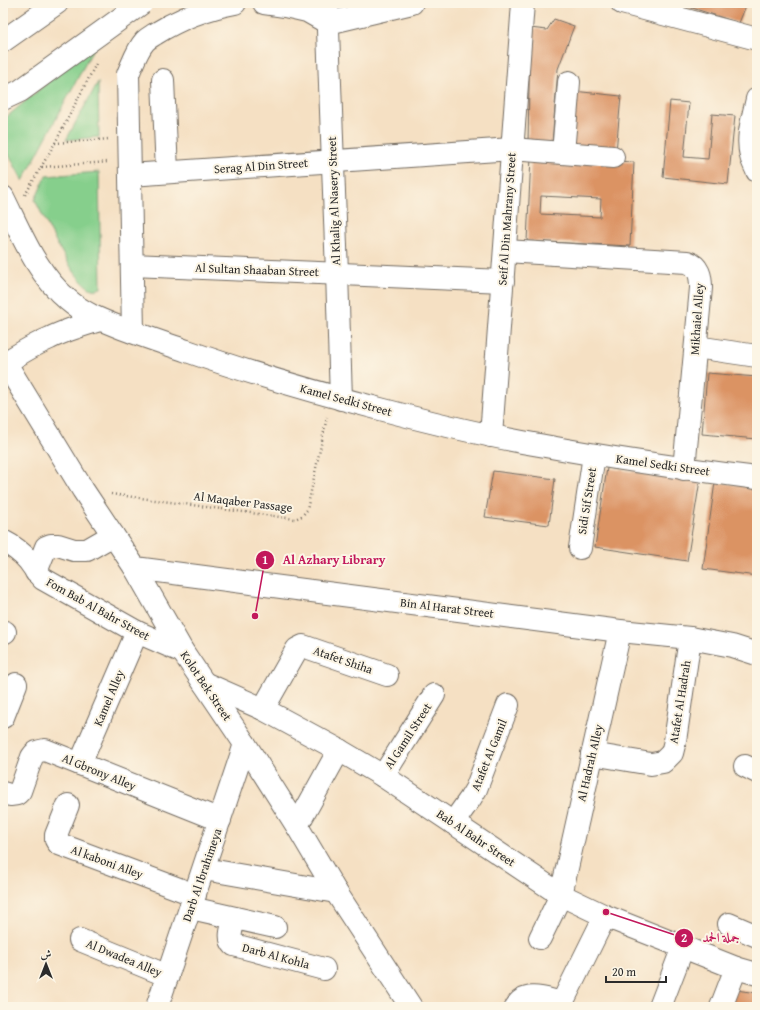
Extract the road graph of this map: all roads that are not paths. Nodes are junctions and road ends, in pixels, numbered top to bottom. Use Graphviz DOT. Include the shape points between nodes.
graph roads {
  1 [pos="57,3"];
  2 [pos="142,3"];
  3 [pos="235,3"];
  4 [pos="264,3"];
  5 [pos="412,3"];
  6 [pos="523,3"];
  7 [pos="622,3"];
  8 [pos="645,6"];
  9 [pos="327,13"];
  10 [pos="757,39"];
  11 [pos="3,41"];
  12 [pos="162,80"];
  13 [pos="569,82"];
  14 [pos="3,99"];
  15 [pos="757,99"];
  16 [pos="512,149"];
  17 [pos="563,153"];
  18 [pos="613,157"];
  19 [pos="333,161"];
  20 [pos="130,168"];
  21 [pos="757,171"];
  22 [pos="167,172"];
  23 [pos="8,207"];
  24 [pos="505,251"];
  25 [pos="132,264"];
  26 [pos="337,274"];
  27 [pos="503,281"];
  28 [pos="100,320"];
  29 [pos="132,332"];
  30 [pos="696,347"];
  31 [pos="757,356"];
  32 [pos="4,363"];
  33 [pos="336,398"];
  34 [pos="491,436"];
  35 [pos="594,455"];
  36 [pos="684,469"];
  37 [pos="757,478"];
  38 [pos="113,535"];
  39 [pos="3,541"];
  40 [pos="580,548"];
  41 [pos="135,568"];
  42 [pos="36,572"];
  43 [pos="620,630"];
  44 [pos="137,632"];
  45 [pos="690,638"];
  46 [pos="183,652"];
  47 [pos="757,654"];
  48 [pos="387,675"];
  49 [pos="204,683"];
  50 [pos="16,684"];
  51 [pos="434,695"];
  52 [pos="508,705"];
  53 [pos="263,709"];
  54 [pos="3,717"];
  55 [pos="245,744"];
  56 [pos="340,750"];
  57 [pos="592,754"];
  58 [pos="80,764"];
  59 [pos="383,776"];
  60 [pos="3,793"];
  61 [pos="68,805"];
  62 [pos="220,820"];
  63 [pos="453,823"];
  64 [pos="297,826"];
  65 [pos="204,869"];
  66 [pos="336,892"];
  67 [pos="560,895"];
  68 [pos="193,901"];
  69 [pos="605,916"];
  70 [pos="234,918"];
  71 [pos="729,924"];
  72 [pos="274,927"];
  73 [pos="757,936"];
  74 [pos="540,938"];
  75 [pos="80,940"];
  76 [pos="683,947"];
  77 [pos="736,968"];
  78 [pos="324,969"];
  79 [pos="757,974"];
  80 [pos="168,976"];
  81 [pos="561,1005"];
  82 [pos="157,1007"];
  83 [pos="410,1007"];
  84 [pos="516,1007"];
  85 [pos="660,1007"];
  86 [pos="721,1007"];
  1 -- 11 [label="main road"];
  2 -- 14 [label="main road, bridge" via="20,91"];
  3 -- 20 [label="main road" via="188,17 146,40 128,74"];
  4 -- 9 [label="main road"];
  5 -- 9 [label="main road"];
  6 -- 16 [label="main road, Seif Al Din Mahrany Street"];
  7 -- 8 [label="main road"];
  8 -- 10 [label="main road"];
  9 -- 19 [label="main road, Al Khalig Al Nasery Street"];
  12 -- 22 [label="main road"];
  13 -- 17 [label="main road"];
  15 -- 21 [label="main road" via="749,141 751,157"];
  16 -- 17 [label="main road, Serag Al Din Street"];
  16 -- 19 [label="main road, Serag Al Din Street"];
  16 -- 24 [label="main road, Seif Al Din Mahrany Street"];
  17 -- 18 [label="main road, Serag Al Din Street"];
  19 -- 22 [label="main road, Serag Al Din Street"];
  19 -- 26 [label="main road, Al Khalig Al Nasery Street"];
  20 -- 22 [label="main road, Serag Al Din Street"];
  20 -- 25 [label="main road"];
  23 -- 28 [label="main road, Kamel Sedki Street" via="34,260 55,289"];
  24 -- 27 [label="main road, Seif Al Din Mahrany Street"];
  24 -- 30 [label="main road, Mikhaiel Alley" via="692,264 701,278"];
  25 -- 26 [label="main road, Al Sultan Shaaban Street"];
  25 -- 29 [label="main road"];
  26 -- 27 [label="main road, Al Sultan Shaaban Street"];
  26 -- 33 [label="main road, Al Khalig Al Nasery Street"];
  27 -- 34 [label="main road, Seif Al Din Mahrany Street"];
  28 -- 29 [label="main road, Kamel Sedki Street"];
  28 -- 32 [label="main road" via="51,337"];
  29 -- 33 [label="main road, Kamel Sedki Street"];
  30 -- 31 [label="main road"];
  30 -- 36 [label="main road, Mikhaiel Alley"];
  32 -- 38 [label="main road, Kolot Bek Street"];
  33 -- 34 [label="main road, Kamel Sedki Street"];
  34 -- 35 [label="main road, Kamel Sedki Street"];
  35 -- 36 [label="main road, Kamel Sedki Street"];
  35 -- 40 [label="main road, Sidi Sif Street"];
  36 -- 37 [label="main road, Kamel Sedki Street"];
  38 -- 41 [label="main road, Kolot Bek Street"];
  38 -- 42 [label="main road" via="87,550 74,550 58,545 46,547"];
  39 -- 42 [label="main road, Fom Bab Al Bahr Street" via="29,561"];
  41 -- 43 [label="main road, Bin Al Harat Street"];
  41 -- 46 [label="main road, Kolot Bek Street"];
  42 -- 44 [label="main road, Fom Bab Al Bahr Street" via="43,579"];
  43 -- 45 [label="main road, Bin Al Harat Street"];
  43 -- 57 [label="main road, Al Hadrah Alley"];
  44 -- 46 [label="main road, Fom Bab Al Bahr Street"];
  44 -- 58 [label="main road, Kamel Alley"];
  45 -- 47 [label="main road, Bin Al Harat Street"];
  45 -- 57 [label="main road, Atafet Al Hadrah" via="672,753 663,762 651,764"];
  46 -- 49 [label="main road, Kolot Bek Street"];
  48 -- 53 [label="main road, Atafet Shiha" via="303,646 297,649"];
  49 -- 53 [label="main road, Bab Al Bahr Street"];
  49 -- 55 [label="main road, Kolot Bek Street"];
  50 -- 54 [label="main road"];
  51 -- 59 [label="main road, Al Gamil Street"];
  52 -- 63 [label="main road, Atafet Al Gamil" via="476,789"];
  53 -- 56 [label="main road, Bab Al Bahr Street"];
  55 -- 62 [label="main road, Darb Al Ibrahimeya"];
  55 -- 64 [label="main road, Kolot Bek Street"];
  56 -- 59 [label="main road, Bab Al Bahr Street"];
  56 -- 64 [label="main road"];
  57 -- 67 [label="main road, Al Hadrah Alley"];
  58 -- 60 [label="main road, Al Gbrony Alley" via="45,750 38,751 32,757 20,791 10,795"];
  58 -- 62 [label="main road, Al Gbrony Alley"];
  59 -- 63 [label="main road, Bab Al Bahr Street"];
  61 -- 68 [label="main road, Al kaboni Alley" via="56,835 59,844"];
  62 -- 65 [label="main road, Darb Al Ibrahimeya"];
  63 -- 67 [label="main road, Bab Al Bahr Street"];
  64 -- 66 [label="main road, Kolot Bek Street"];
  65 -- 66 [label="main road"];
  65 -- 68 [label="main road, Darb Al Ibrahimeya"];
  66 -- 83 [label="main road, Kolot Bek Street"];
  67 -- 69 [label="main road, Bab Al Bahr Street"];
  67 -- 74 [label="main road, Al Hadrah Alley"];
  68 -- 70 [label="main road"];
  68 -- 80 [label="main road, Darb Al Ibrahimeya"];
  69 -- 76 [label="main road, Bab Al Bahr Street"];
  69 -- 81 [label="main road"];
  70 -- 72 [label="main road"];
  70 -- 78 [label="main road, Darb Al Kohla" via="230,938 234,945"];
  71 -- 73 [label="main road"];
  75 -- 80 [label="main road, Al Dwadea Alley"];
  76 -- 77 [label="main road, Bab Al Bahr Street"];
  76 -- 85 [label="main road"];
  77 -- 79 [label="main road, Bab Al Bahr Street"];
  77 -- 86 [label="main road"];
  80 -- 82 [label="main road, Darb Al Ibrahimeya"];
  81 -- 84 [label="main road" via="530,996"];
}
